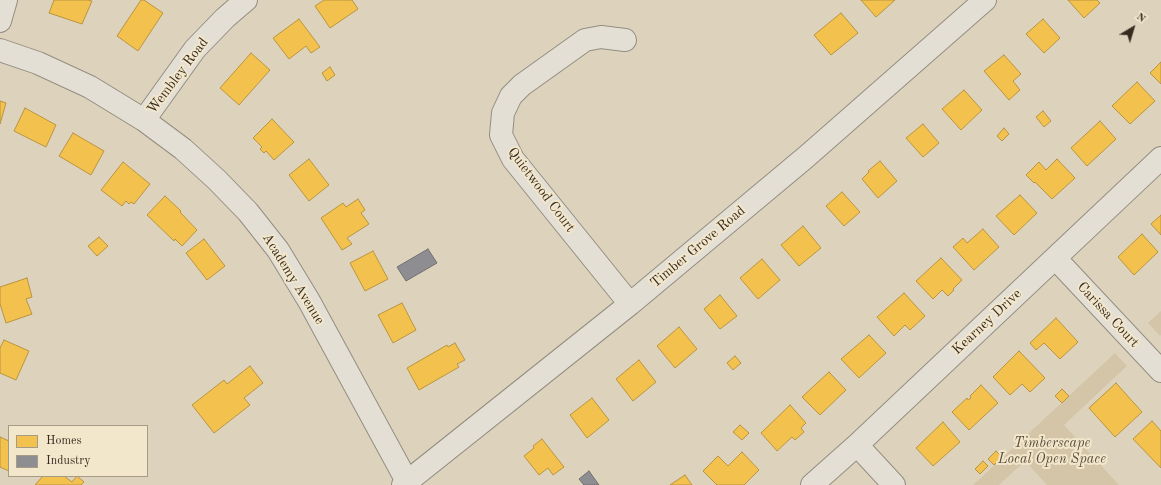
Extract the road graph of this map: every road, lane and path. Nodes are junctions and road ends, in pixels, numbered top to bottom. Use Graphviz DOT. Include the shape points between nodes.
graph roads {
  1 [pos="6,0"];
  2 [pos="246,0"];
  3 [pos="985,0"];
  4 [pos="0,21"];
  5 [pos="625,40"];
  6 [pos="0,50"];
  7 [pos="144,120"];
  8 [pos="1161,158"];
  9 [pos="1055,258"];
  10 [pos="630,304"];
  11 [pos="1161,372"];
  12 [pos="857,445"];
  13 [pos="406,484"];
  14 [pos="812,485"];
  15 [pos="894,485"];
  1 -- 4 [label="street"];
  2 -- 7 [label="street, Wembley Road" via="195,49"];
  3 -- 10 [label="street, Timber Grove Road" via="806,157"];
  5 -- 10 [label="street, Quietwood Court" via="601,37 585,40 522,85 511,96 503,113 501,134 513,159"];
  6 -- 7 [label="street, Academy Avenue" via="38,63 90,87"];
  7 -- 13 [label="street, Academy Avenue" via="183,149 217,180 248,212 278,250 309,301"];
  8 -- 9 [label="street, Kearney Drive"];
  9 -- 11 [label="street, Carissa Court"];
  9 -- 12 [label="street, Kearney Drive"];
  10 -- 13 [label="street, Timber Grove Road"];
  12 -- 14 [label="street, Kearney Drive"];
  12 -- 15 [label="street"];
}
